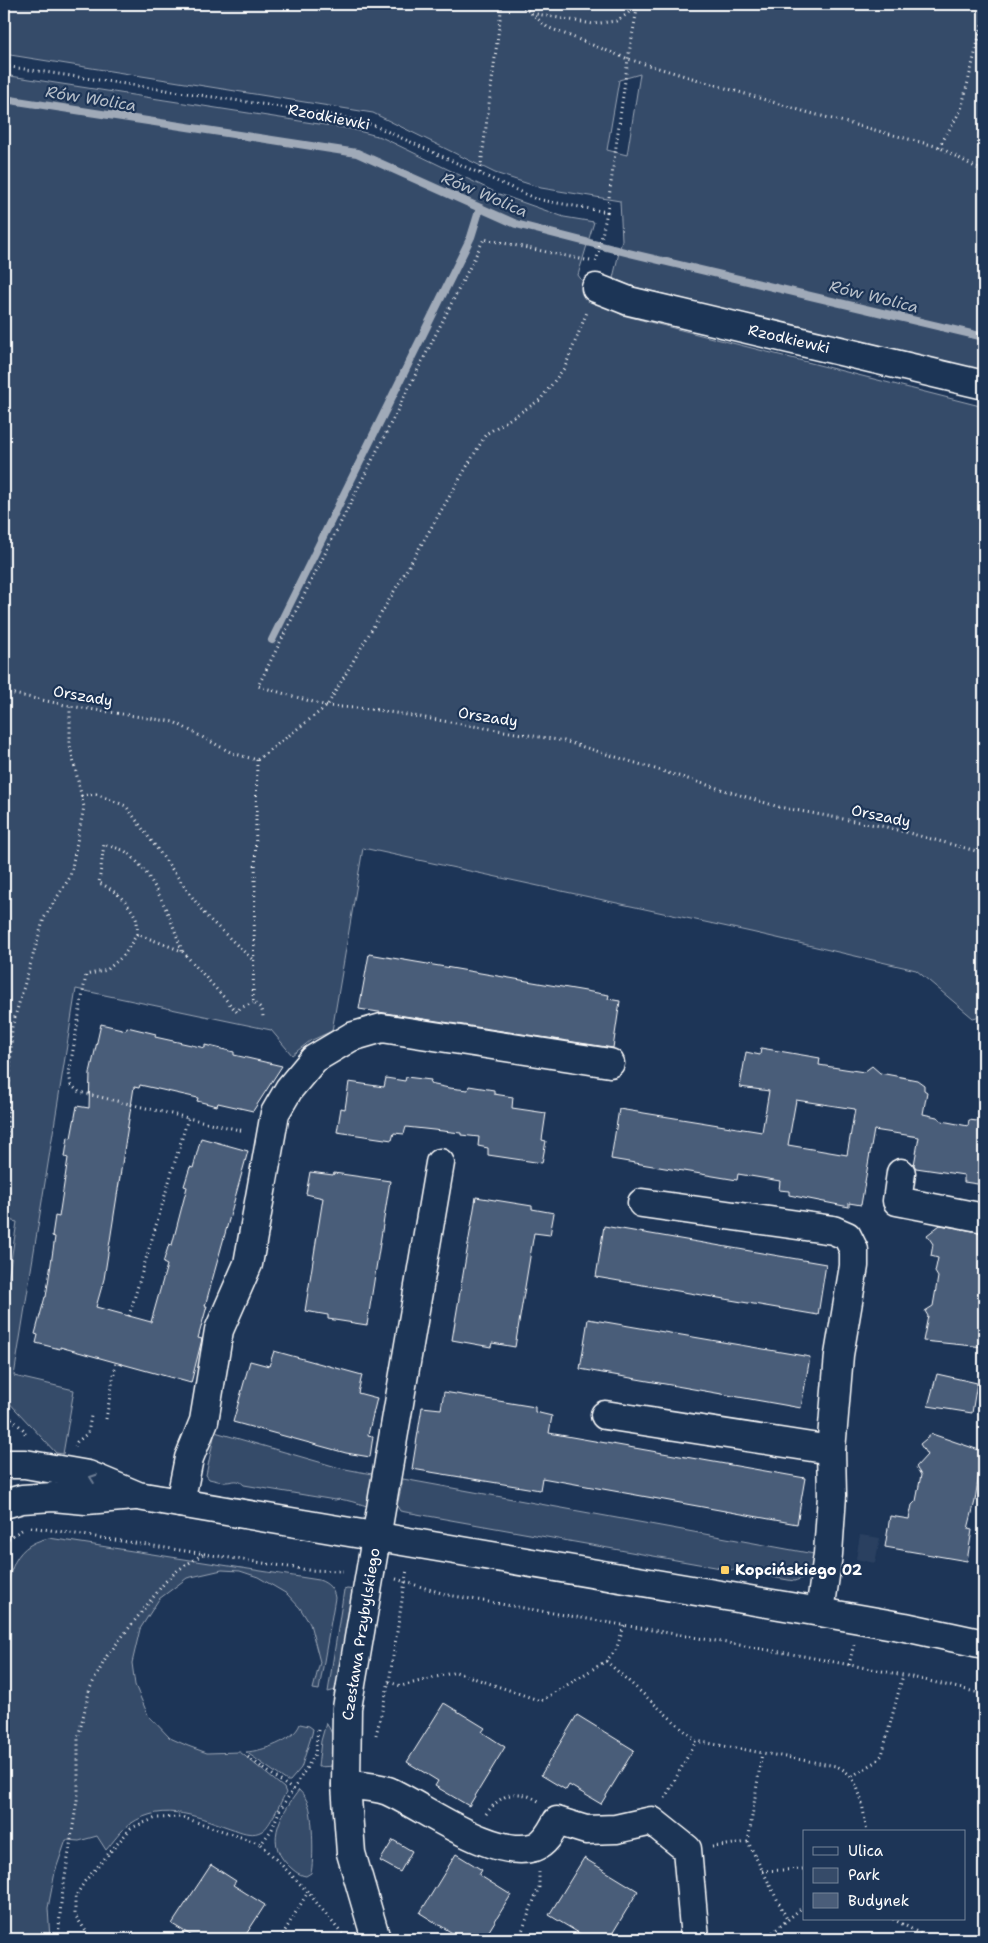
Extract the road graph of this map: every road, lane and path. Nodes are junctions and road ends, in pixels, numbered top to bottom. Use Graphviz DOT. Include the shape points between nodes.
graph roads {
  1 [pos="502,4"];
  2 [pos="520,4"];
  3 [pos="638,4"];
  4 [pos="531,13"];
  5 [pos="984,17"];
  6 [pos="628,59"];
  7 [pos="4,66"];
  8 [pos="940,147"];
  9 [pos="984,172"];
  10 [pos="480,173"];
  11 [pos="607,212"];
  12 [pos="596,273"];
  13 [pos="984,385"];
  14 [pos="4,692"];
  15 [pos="70,706"];
  16 [pos="327,706"];
  17 [pos="257,760"];
  18 [pos="82,796"];
  19 [pos="984,852"];
  20 [pos="137,934"];
  21 [pos="182,951"];
  22 [pos="255,962"];
  23 [pos="253,1003"];
  24 [pos="263,1020"];
  25 [pos="610,1063"];
  26 [pos="188,1118"];
  27 [pos="253,1134"];
  28 [pos="4,1157"];
  29 [pos="440,1163"];
  30 [pos="901,1174"];
  31 [pos="642,1203"];
  32 [pos="984,1218"];
  33 [pos="129,1316"];
  34 [pos="116,1362"];
  35 [pos="4,1412"];
  36 [pos="605,1415"];
  37 [pos="91,1416"];
  38 [pos="106,1419"];
  39 [pos="27,1441"];
  40 [pos="831,1450"];
  41 [pos="74,1451"];
  42 [pos="4,1464"];
  43 [pos="138,1496"];
  44 [pos="180,1503"];
  45 [pos="4,1504"];
  46 [pos="377,1536"];
  47 [pos="4,1541"];
  48 [pos="204,1554"];
  49 [pos="408,1562"];
  50 [pos="343,1571"];
  51 [pos="350,1572"];
  52 [pos="392,1579"];
  53 [pos="341,1580"];
  54 [pos="405,1581"];
  55 [pos="820,1612"];
  56 [pos="624,1626"];
  57 [pos="854,1638"];
  58 [pos="984,1644"];
  59 [pos="606,1660"];
  60 [pos="849,1665"];
  61 [pos="903,1675"];
  62 [pos="389,1682"];
  63 [pos="984,1694"];
  64 [pos="318,1728"];
  65 [pos="696,1741"];
  66 [pos="376,1742"];
  67 [pos="762,1753"];
  68 [pos="248,1757"];
  69 [pos="852,1776"];
  70 [pos="346,1785"];
  71 [pos="293,1790"];
  72 [pos="557,1821"];
  73 [pos="652,1821"];
  74 [pos="867,1830"];
  75 [pos="471,1835"];
  76 [pos="748,1842"];
  77 [pos="261,1844"];
  78 [pos="537,1846"];
  79 [pos="687,1849"];
  80 [pos="803,1869"];
  81 [pos="762,1871"];
  82 [pos="308,1892"];
  83 [pos="803,1907"];
  84 [pos="787,1919"];
  85 [pos="895,1920"];
  86 [pos="58,1939"];
  87 [pos="91,1939"];
  88 [pos="280,1939"];
  89 [pos="346,1939"];
  90 [pos="376,1939"];
  91 [pos="519,1939"];
  92 [pos="695,1939"];
  93 [pos="765,1939"];
  94 [pos="930,1939"];
  1 -- 10 [label="path"];
  2 -- 4 [label="path"];
  3 -- 4 [label="path" via="616,21 593,24"];
  3 -- 6 [label="path"];
  4 -- 6 [label="path" via="547,27"];
  5 -- 8 [label="path" via="961,110"];
  6 -- 8 [label="path" via="806,112"];
  6 -- 11 [label="path"];
  7 -- 10 [label="path, Rzodkiewki" via="335,115 373,124"];
  8 -- 9 [label="path"];
  10 -- 11 [label="path, Rzodkiewki" via="536,199"];
  11 -- 12 [label="path"];
  12 -- 13 [label="street, Rzodkiewki" via="629,301"];
  12 -- 16 [label="path" via="565,367 540,400 486,434"];
  12 -- 16 [label="path, Orszady" via="484,239 258,686"];
  14 -- 15 [label="path, Orszady"];
  15 -- 17 [label="path, Orszady" via="174,722 232,753"];
  15 -- 18 [label="path" via="70,746"];
  16 -- 17 [label="path"];
  16 -- 19 [label="path, Orszady" via="371,709 564,741 779,808 886,827"];
  17 -- 22 [label="path"];
  18 -- 22 [label="path" via="96,794 126,806 206,916"];
  18 -- 28 [label="path" via="84,807 70,877 44,918 12,1027"];
  20 -- 21 [label="path"];
  20 -- 21 [label="path" via="136,920 120,896 99,883 104,844 126,852 152,883 171,917"];
  20 -- 26 [label="path" via="124,955 107,970 86,975 69,1073 71,1084 79,1092"];
  21 -- 23 [label="path" via="237,1012"];
  22 -- 23 [label="path"];
  23 -- 24 [label="path" via="263,1011"];
  25 -- 44 [label="street" via="382,1028 350,1037 314,1059 289,1089 275,1113 248,1264 219,1330 204,1421 189,1458"];
  26 -- 27 [label="path"];
  26 -- 33 [label="path"];
  29 -- 46 [label="street, Czesława Przybylskiego"];
  30 -- 32 [label="street" via="898,1201"];
  31 -- 40 [label="street" via="833,1230 847,1236 854,1250 854,1266 839,1355"];
  34 -- 38 [label="path"];
  35 -- 39 [label="path" via="24,1430"];
  36 -- 40 [label="street"];
  37 -- 41 [label="path" via="88,1433 77,1442"];
  40 -- 55 [label="street" via="832,1505"];
  43 -- 42 [label="street, one-way" via="88,1475 25,1464"];
  43 -- 44 [label="street"];
  43 -- 45 [label="street" via="86,1500 53,1497"];
  44 -- 46 [label="street"];
  46 -- 55 [label="street"];
  46 -- 70 [label="street, Czesława Przybylskiego" via="348,1708"];
  47 -- 48 [label="path" via="32,1527"];
  48 -- 50 [label="path" via="308,1570"];
  48 -- 86 [label="path" via="165,1582 108,1656 90,1688 78,1738 78,1794"];
  49 -- 54 [label="path"];
  50 -- 51 [label="path"];
  50 -- 53 [label="path"];
  52 -- 54 [label="path"];
  54 -- 56 [label="path" via="448,1595"];
  54 -- 62 [label="path"];
  55 -- 58 [label="street" via="905,1626"];
  56 -- 59 [label="path" via="616,1650"];
  56 -- 60 [label="path"];
  57 -- 60 [label="path"];
  59 -- 62 [label="path" via="541,1701 456,1672 401,1686"];
  59 -- 65 [label="path"];
  60 -- 61 [label="path"];
  61 -- 63 [label="path"];
  61 -- 69 [label="path" via="882,1755"];
  62 -- 66 [label="path"];
  64 -- 71 [label="path" via="314,1754"];
  65 -- 67 [label="path"];
  65 -- 73 [label="path"];
  67 -- 69 [label="path" via="836,1766"];
  67 -- 76 [label="path"];
  68 -- 71 [label="path"];
  69 -- 74 [label="path" via="858,1787"];
  70 -- 75 [label="street" via="386,1790"];
  70 -- 90 [label="street, Czesława Przybylskiego" via="351,1853"];
  71 -- 77 [label="path"];
  72 -- 73 [label="street" via="586,1830 616,1830"];
  72 -- 75 [label="path" via="531,1796 509,1794 493,1805"];
  72 -- 78 [label="street"];
  73 -- 79 [label="street"];
  75 -- 78 [label="street" via="506,1848"];
  76 -- 79 [label="path"];
  76 -- 81 [label="path"];
  77 -- 82 [label="path"];
  77 -- 87 [label="path" via="182,1816 156,1818 131,1828 75,1897 75,1916"];
  78 -- 91 [label="path" via="539,1887"];
  79 -- 92 [label="street"];
  80 -- 81 [label="path"];
  81 -- 84 [label="path"];
  82 -- 88 [label="path"];
  82 -- 89 [label="path"];
  83 -- 84 [label="path"];
  84 -- 93 [label="path"];
  85 -- 94 [label="path"];
}
